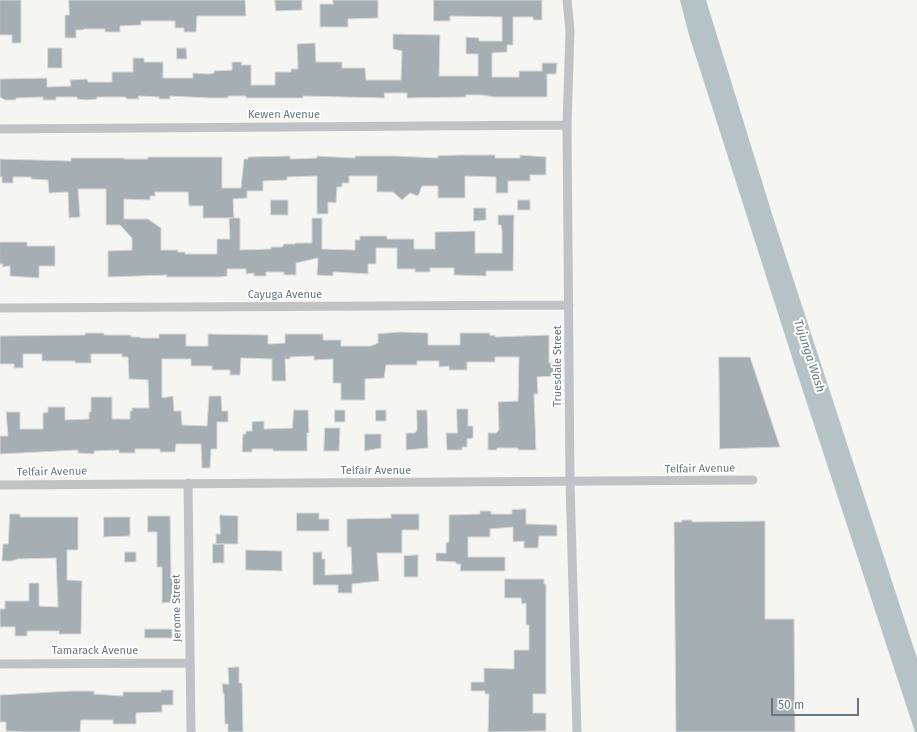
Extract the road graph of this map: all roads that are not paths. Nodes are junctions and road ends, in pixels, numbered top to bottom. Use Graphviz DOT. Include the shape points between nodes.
graph roads {
  1 [pos="567,0"];
  2 [pos="567,126"];
  3 [pos="0,130"];
  4 [pos="569,305"];
  5 [pos="0,308"];
  6 [pos="753,480"];
  7 [pos="570,482"];
  8 [pos="188,483"];
  9 [pos="0,485"];
  10 [pos="190,663"];
  11 [pos="0,664"];
  12 [pos="191,732"];
  13 [pos="577,732"];
  1 -- 2 [label="street, Truesdale Street" via="570,31"];
  2 -- 3 [label="street, Kewen Avenue"];
  2 -- 4 [label="street, Truesdale Street"];
  4 -- 5 [label="street, Cayuga Avenue"];
  4 -- 7 [label="street, Truesdale Street"];
  6 -- 7 [label="street, Telfair Avenue"];
  7 -- 8 [label="street, Telfair Avenue"];
  7 -- 13 [label="street, Truesdale Street"];
  8 -- 9 [label="street, Telfair Avenue"];
  8 -- 10 [label="street, Jerome Street"];
  10 -- 11 [label="street, Tamarack Avenue"];
  10 -- 12 [label="street, Jerome Street"];
}
